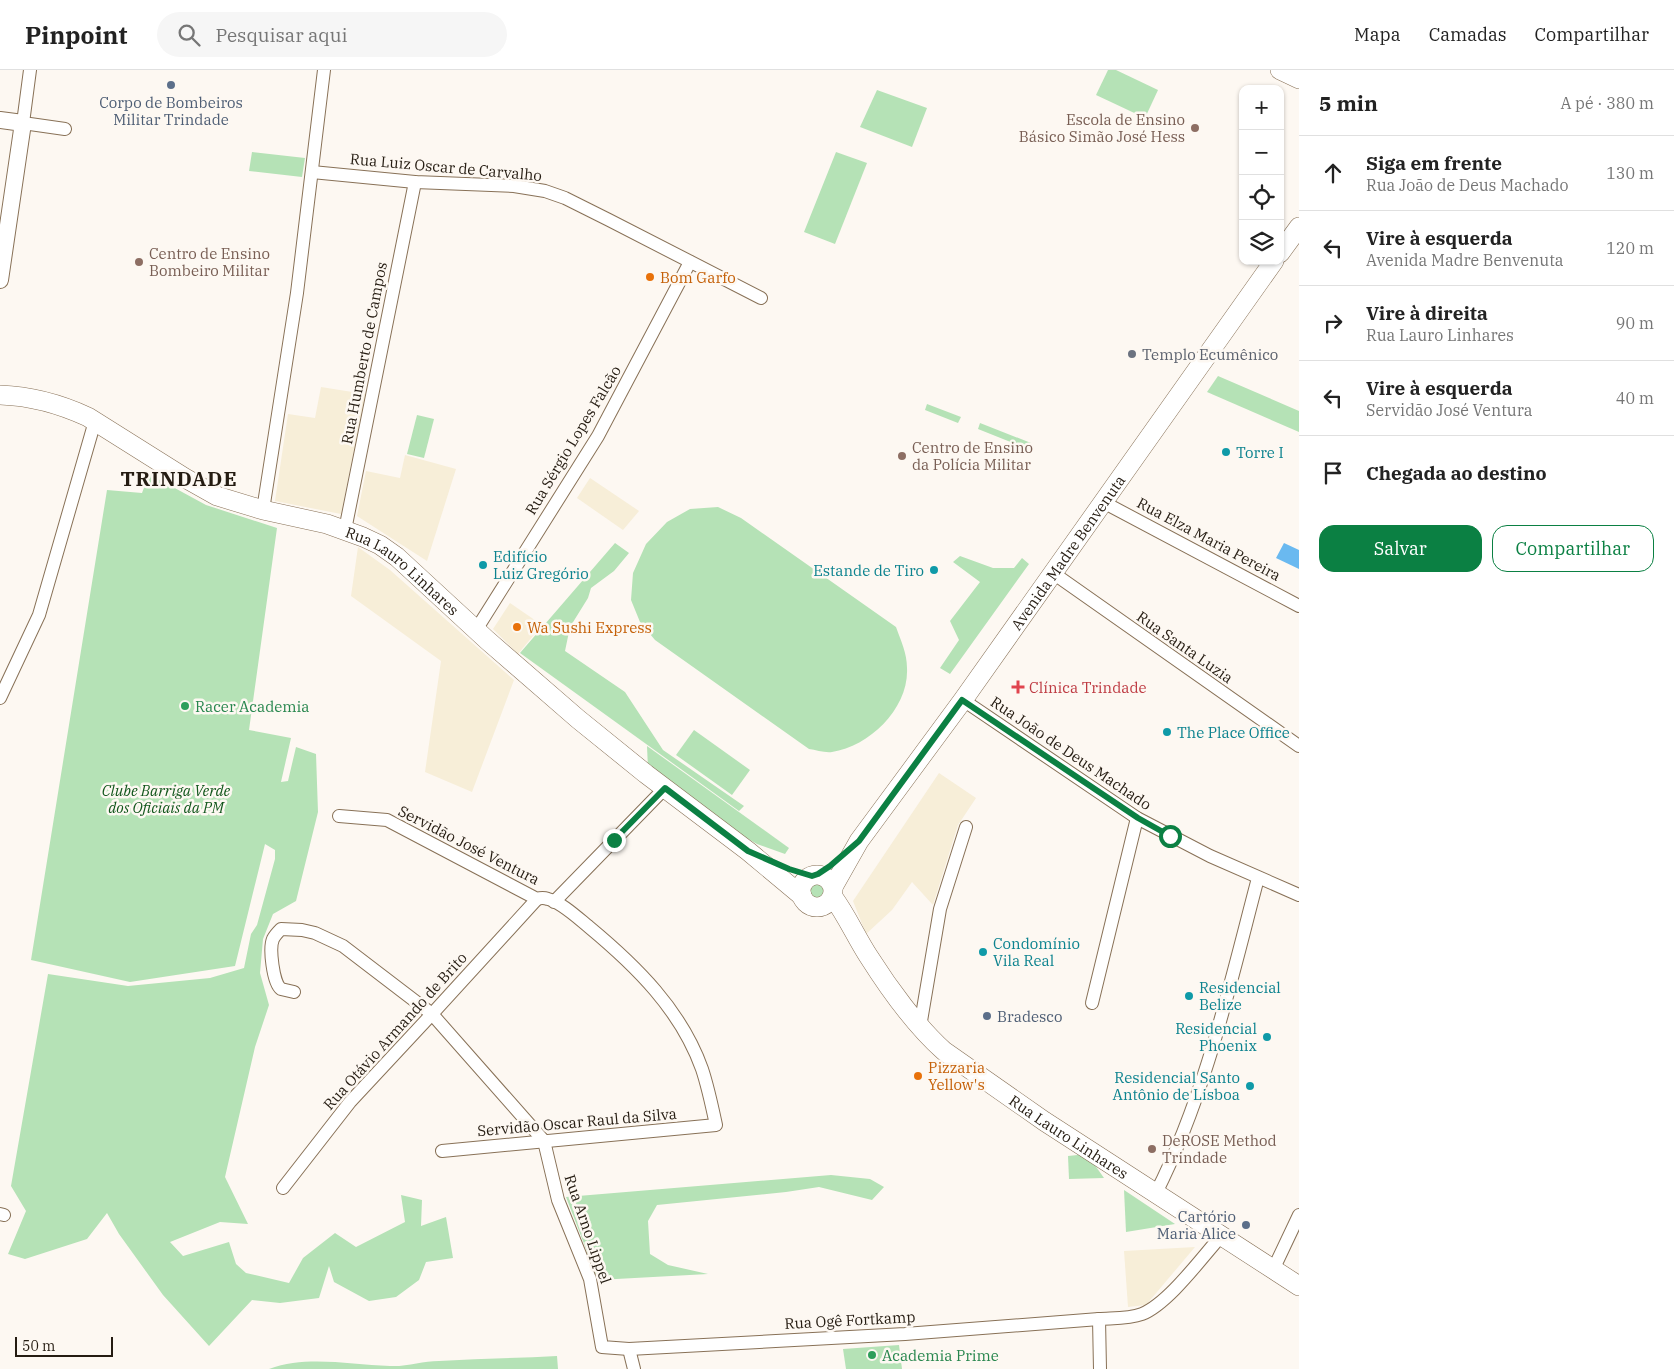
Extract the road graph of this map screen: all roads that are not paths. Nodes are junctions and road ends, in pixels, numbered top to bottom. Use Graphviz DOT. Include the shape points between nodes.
graph roads {
  1 [pos="30,70"];
  2 [pos="324,70"];
  3 [pos="1280,70"];
  4 [pos="1299,79"];
  5 [pos="0,120"];
  6 [pos="23,123"];
  7 [pos="65,129"];
  8 [pos="312,172"];
  9 [pos="415,182"];
  10 [pos="1299,226"];
  11 [pos="1284,247"];
  12 [pos="690,262"];
  13 [pos="1271,265"];
  14 [pos="0,280"];
  15 [pos="762,298"];
  16 [pos="0,395"];
  17 [pos="95,421"];
  18 [pos="1103,502"];
  19 [pos="263,510"];
  20 [pos="345,530"];
  21 [pos="1053,573"];
  22 [pos="1299,606"];
  23 [pos="476,630"];
  24 [pos="0,698"];
  25 [pos="962,700"];
  26 [pos="1299,746"];
  27 [pos="665,788"];
  28 [pos="338,816"];
  29 [pos="1138,818"];
  30 [pos="966,827"];
  31 [pos="859,841"];
  32 [pos="748,851"];
  33 [pos="815,875"];
  34 [pos="1258,878"];
  35 [pos="1299,895"];
  36 [pos="802,896"];
  37 [pos="829,897"];
  38 [pos="537,899"];
  39 [pos="554,902"];
  40 [pos="294,992"];
  41 [pos="1092,1003"];
  42 [pos="432,1014"];
  43 [pos="920,1027"];
  44 [pos="716,1125"];
  45 [pos="544,1141"];
  46 [pos="442,1151"];
  47 [pos="282,1188"];
  48 [pos="1156,1193"];
  49 [pos="1299,1215"];
  50 [pos="1222,1234"];
  51 [pos="1274,1270"];
  52 [pos="1299,1286"];
  53 [pos="1099,1319"];
  54 [pos="602,1347"];
  55 [pos="630,1349"];
  56 [pos="634,1369"];
  57 [pos="1100,1369"];
  1 -- 6 [label="street"];
  2 -- 8 [label="street"];
  3 -- 4 [label="main road"];
  5 -- 6 [label="street"];
  6 -- 7 [label="street"];
  6 -- 14 [label="street"];
  8 -- 9 [label="street, Rua Luiz Oscar de Carvalho"];
  8 -- 19 [label="street" via="297,293"];
  9 -- 12 [label="street, Rua Luiz Oscar de Carvalho" via="514,186 545,191 565,198"];
  9 -- 20 [label="street, Rua Humberto de Campos"];
  10 -- 11 [label="main road"];
  12 -- 15 [label="street, Rua Luiz Oscar de Carvalho"];
  12 -- 23 [label="street, Rua Sérgio Lopes Falcão" via="598,436"];
  13 -- 18 [label="main road, Avenida Madre Benvenuta"];
  16 -- 17 [label="main road, Rua Lauro Linhares" via="55,404"];
  17 -- 19 [label="main road, Rua Lauro Linhares" via="203,489"];
  17 -- 24 [label="street" via="39,615"];
  18 -- 21 [label="main road, Avenida Madre Benvenuta"];
  18 -- 22 [label="street, Rua Elza Maria Pereira"];
  19 -- 20 [label="main road, Rua Lauro Linhares"];
  20 -- 23 [label="main road, Rua Lauro Linhares" via="380,544"];
  21 -- 25 [label="main road, Avenida Madre Benvenuta"];
  21 -- 26 [label="street, Rua Santa Luzia"];
  23 -- 27 [label="main road, Rua Lauro Linhares" via="578,719"];
  25 -- 29 [label="street, Rua João de Deus Machado"];
  25 -- 31 [label="main road, Avenida Madre Benvenuta"];
  27 -- 32 [label="main road, Rua Lauro Linhares"];
  27 -- 39 [label="street"];
  28 -- 38 [label="street, Servidão José Ventura" via="387,820"];
  29 -- 34 [label="street, Rua João de Deus Machado"];
  29 -- 41 [label="street"];
  30 -- 43 [label="street" via="940,909"];
  31 -- 33 [label="main road, Avenida Madre Benvenuta"];
  31 -- 37 [label="main road, Avenida Madre Benvenuta"];
  32 -- 33 [label="main road, Rua Lauro Linhares" via="789,869"];
  32 -- 36 [label="main road, Rua Lauro Linhares"];
  33 -- 36 [label="main road" via="807,878 802,886"];
  33 -- 37 [label="main road" via="825,876 830,881"];
  34 -- 35 [label="street, Rua João de Deus Machado"];
  34 -- 48 [label="street" via="1196,1100"];
  36 -- 37 [label="main road" via="812,907"];
  37 -- 43 [label="main road, Rua Lauro Linhares" via="850,921 869,957"];
  38 -- 39 [label="street, Servidão José Ventura" via="547,898"];
  38 -- 42 [label="street, Rua Otávio Armando de Brito"];
  39 -- 44 [label="street, Servidão José Ventura" via="628,960 674,1015 702,1069"];
  40 -- 42 [label="street, Rua Arno Lippel" via="281,989 275,982 272,946 273,938 281,929 314,933 343,946"];
  42 -- 45 [label="street, Rua Arno Lippel"];
  42 -- 47 [label="street, Rua Otávio Armando de Brito" via="350,1102"];
  43 -- 48 [label="main road, Rua Lauro Linhares" via="944,1051 1044,1121"];
  44 -- 45 [label="street, Servidão Oscar Raul da Silva"];
  45 -- 46 [label="street, Servidão Oscar Raul da Silva"];
  45 -- 54 [label="street, Rua Arno Lippel" via="558,1200 590,1278"];
  48 -- 50 [label="main road, Rua Lauro Linhares"];
  49 -- 51 [label="street"];
  50 -- 51 [label="main road, Rua Lauro Linhares"];
  50 -- 53 [label="street, Rua Ogê Fortkamp" via="1175,1288 1150,1310 1140,1315"];
  51 -- 52 [label="main road, Rua Lauro Linhares"];
  53 -- 55 [label="street, Rua Ogê Fortkamp" via="905,1334"];
  53 -- 57 [label="street"];
  54 -- 55 [label="street, Rua Ogê Fortkamp"];
  55 -- 56 [label="street"];
}
